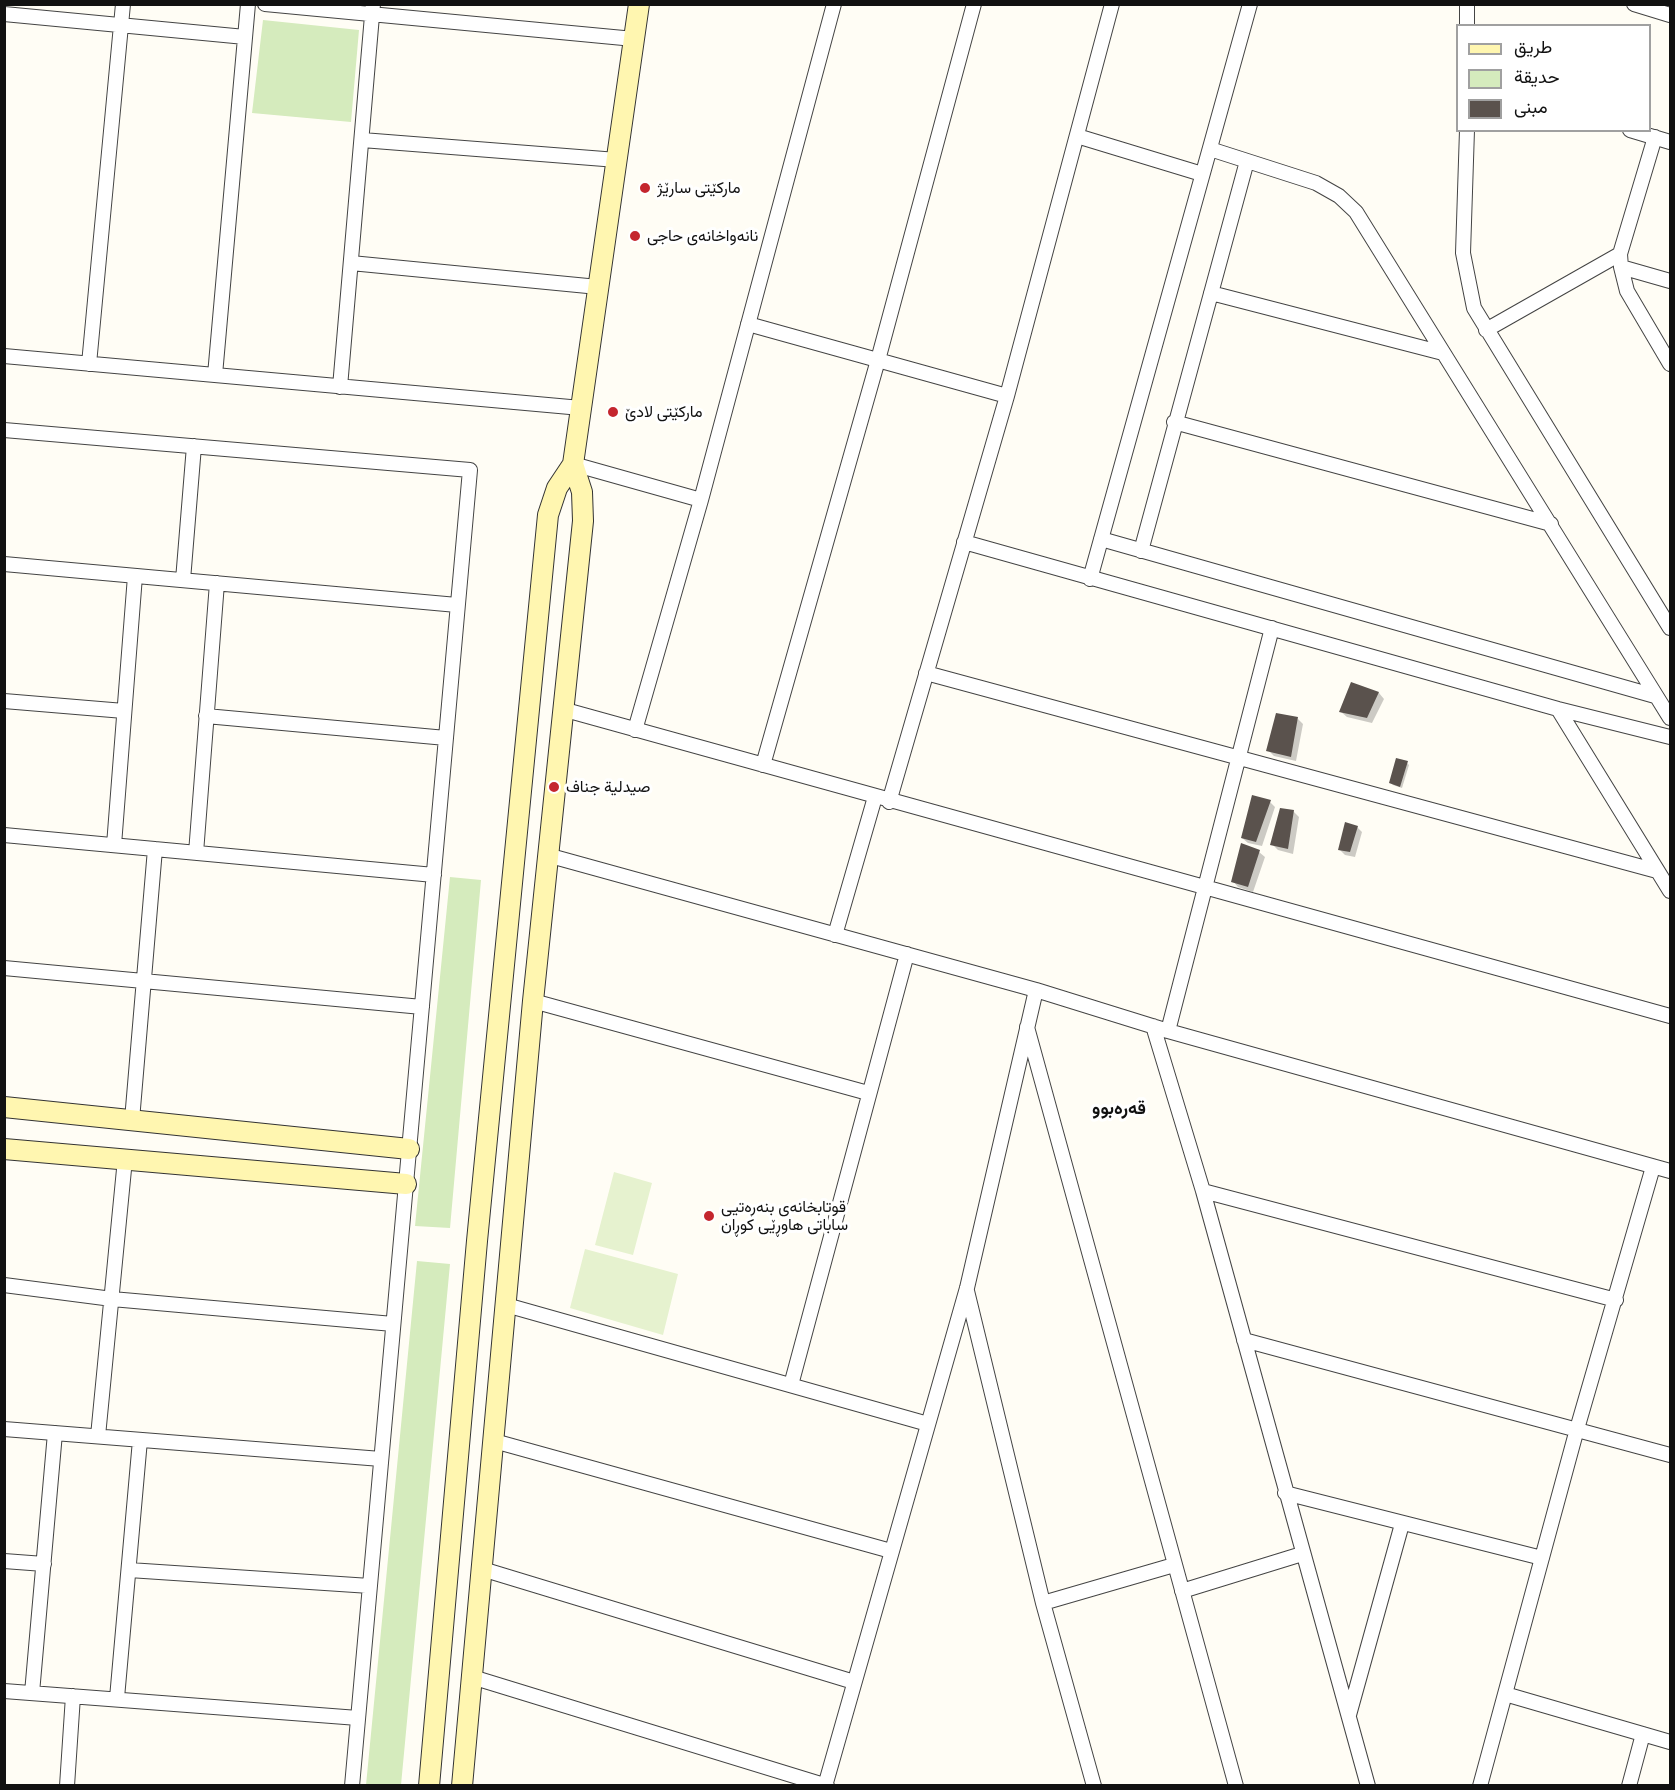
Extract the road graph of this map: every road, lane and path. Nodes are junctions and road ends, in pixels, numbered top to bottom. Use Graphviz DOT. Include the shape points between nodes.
graph roads {
  1 [pos="123,4"];
  2 [pos="248,4"];
  3 [pos="265,4"];
  4 [pos="639,4"];
  5 [pos="834,4"];
  6 [pos="974,4"];
  7 [pos="1112,4"];
  8 [pos="1250,4"];
  9 [pos="1467,4"];
  10 [pos="1634,4"];
  11 [pos="373,9"];
  12 [pos="4,14"];
  13 [pos="1671,15"];
  14 [pos="1467,24"];
  15 [pos="121,25"];
  16 [pos="245,37"];
  17 [pos="634,39"];
  18 [pos="1467,132"];
  19 [pos="1637,132"];
  20 [pos="1077,136"];
  21 [pos="1655,137"];
  22 [pos="362,140"];
  23 [pos="1671,142"];
  24 [pos="1210,149"];
  25 [pos="617,160"];
  26 [pos="1247,161"];
  27 [pos="1202,174"];
  28 [pos="1621,260"];
  29 [pos="351,263"];
  30 [pos="1671,281"];
  31 [pos="598,287"];
  32 [pos="1211,293"];
  33 [pos="748,324"];
  34 [pos="1486,330"];
  35 [pos="1443,353"];
  36 [pos="4,356"];
  37 [pos="878,360"];
  38 [pos="89,364"];
  39 [pos="1671,364"];
  40 [pos="215,375"];
  41 [pos="340,387"];
  42 [pos="1007,396"];
  43 [pos="581,408"];
  44 [pos="1174,422"];
  45 [pos="4,430"];
  46 [pos="194,446"];
  47 [pos="573,464"];
  48 [pos="701,500"];
  49 [pos="1551,524"];
  50 [pos="1101,539"];
  51 [pos="964,542"];
  52 [pos="1141,551"];
  53 [pos="4,564"];
  54 [pos="135,576"];
  55 [pos="1090,579"];
  56 [pos="183,580"];
  57 [pos="217,583"];
  58 [pos="457,605"];
  59 [pos="1272,628"];
  60 [pos="1671,628"];
  61 [pos="926,673"];
  62 [pos="1655,696"];
  63 [pos="4,701"];
  64 [pos="562,709"];
  65 [pos="1558,709"];
  66 [pos="124,711"];
  67 [pos="206,716"];
  68 [pos="1671,718"];
  69 [pos="634,730"];
  70 [pos="1671,737"];
  71 [pos="446,738"];
  72 [pos="1239,759"];
  73 [pos="763,765"];
  74 [pos="875,797"];
  75 [pos="890,801"];
  76 [pos="4,835"];
  77 [pos="114,845"];
  78 [pos="155,849"];
  79 [pos="196,853"];
  80 [pos="547,855"];
  81 [pos="1658,871"];
  82 [pos="434,875"];
  83 [pos="1206,887"];
  84 [pos="1671,891"];
  85 [pos="836,935"];
  86 [pos="907,954"];
  87 [pos="4,968"];
  88 [pos="144,981"];
  89 [pos="1036,990"];
  90 [pos="533,1001"];
  91 [pos="422,1007"];
  92 [pos="1671,1016"];
  93 [pos="1026,1026"];
  94 [pos="1153,1026"];
  95 [pos="1168,1031"];
  96 [pos="868,1093"];
  97 [pos="4,1107"];
  98 [pos="132,1120"];
  99 [pos="4,1149"];
  100 [pos="409,1149"];
  101 [pos="125,1160"];
  102 [pos="1653,1167"];
  103 [pos="1671,1171"];
  104 [pos="406,1184"];
  105 [pos="1203,1191"];
  106 [pos="477,1241"];
  107 [pos="511,1243"];
  108 [pos="4,1285"];
  109 [pos="966,1288"];
  110 [pos="112,1299"];
  111 [pos="1616,1300"];
  112 [pos="506,1305"];
  113 [pos="393,1324"];
  114 [pos="1245,1340"];
  115 [pos="791,1385"];
  116 [pos="928,1424"];
  117 [pos="4,1429"];
  118 [pos="1577,1429"];
  119 [pos="55,1433"];
  120 [pos="98,1436"];
  121 [pos="140,1440"];
  122 [pos="494,1441"];
  123 [pos="1671,1455"];
  124 [pos="381,1459"];
  125 [pos="1285,1493"];
  126 [pos="1401,1524"];
  127 [pos="891,1551"];
  128 [pos="1302,1554"];
  129 [pos="1542,1558"];
  130 [pos="4,1561"];
  131 [pos="44,1564"];
  132 [pos="1174,1565"];
  133 [pos="482,1569"];
  134 [pos="129,1570"];
  135 [pos="370,1586"];
  136 [pos="1182,1591"];
  137 [pos="1043,1603"];
  138 [pos="472,1677"];
  139 [pos="854,1682"];
  140 [pos="4,1691"];
  141 [pos="32,1694"];
  142 [pos="1505,1694"];
  143 [pos="73,1696"];
  144 [pos="117,1698"];
  145 [pos="1349,1716"];
  146 [pos="358,1718"];
  147 [pos="1643,1734"];
  148 [pos="1671,1742"];
  149 [pos="67,1785"];
  150 [pos="352,1785"];
  151 [pos="429,1785"];
  152 [pos="462,1785"];
  153 [pos="826,1785"];
  154 [pos="1094,1785"];
  155 [pos="1236,1785"];
  156 [pos="1368,1785"];
  157 [pos="1480,1785"];
  158 [pos="1629,1785"];
  1 -- 15 [label="street"];
  2 -- 16 [label="street"];
  3 -- 11 [label="street"];
  4 -- 17 [label="street"];
  5 -- 33 [label="street"];
  6 -- 37 [label="street"];
  7 -- 20 [label="street"];
  8 -- 24 [label="street"];
  9 -- 14 [label="street"];
  10 -- 13 [label="street"];
  11 -- 17 [label="street"];
  11 -- 22 [label="street"];
  12 -- 15 [label="street"];
  15 -- 16 [label="street"];
  15 -- 38 [label="street"];
  16 -- 40 [label="street"];
  17 -- 25 [label="street"];
  18 -- 34 [label="street" via="1464,268 1472,301"];
  19 -- 21 [label="street"];
  20 -- 27 [label="street"];
  20 -- 42 [label="street"];
  21 -- 23 [label="street"];
  21 -- 28 [label="street"];
  22 -- 25 [label="street"];
  22 -- 29 [label="street"];
  24 -- 26 [label="street"];
  24 -- 27 [label="street"];
  25 -- 31 [label="street"];
  26 -- 32 [label="street"];
  26 -- 35 [label="street" via="1316,183 1348,204"];
  27 -- 50 [label="street"];
  28 -- 30 [label="street"];
  28 -- 34 [label="street"];
  28 -- 39 [label="street" via="1627,291"];
  29 -- 31 [label="street"];
  29 -- 41 [label="street"];
  31 -- 43 [label="street"];
  32 -- 35 [label="street"];
  32 -- 44 [label="street"];
  33 -- 37 [label="street"];
  33 -- 48 [label="street"];
  34 -- 60 [label="street"];
  35 -- 49 [label="street"];
  36 -- 38 [label="street"];
  37 -- 42 [label="street"];
  37 -- 73 [label="street"];
  38 -- 40 [label="street"];
  40 -- 41 [label="street"];
  41 -- 43 [label="street"];
  42 -- 51 [label="street"];
  43 -- 47 [label="street"];
  44 -- 49 [label="street"];
  44 -- 52 [label="street"];
  45 -- 46 [label="street"];
  46 -- 56 [label="street"];
  46 -- 58 [label="street" via="471,470"];
  47 -- 48 [label="street"];
  47 -- 64 [label="street" via="582,492 583,521"];
  47 -- 106 [label="street" via="557,488 548,515"];
  48 -- 69 [label="street"];
  49 -- 62 [label="street"];
  50 -- 52 [label="street"];
  50 -- 55 [label="street"];
  51 -- 55 [label="street"];
  51 -- 61 [label="street"];
  52 -- 62 [label="street"];
  53 -- 54 [label="street"];
  54 -- 56 [label="street"];
  54 -- 66 [label="street"];
  55 -- 59 [label="street"];
  56 -- 57 [label="street"];
  57 -- 58 [label="street"];
  57 -- 67 [label="street"];
  58 -- 71 [label="street"];
  59 -- 65 [label="street"];
  59 -- 72 [label="street"];
  61 -- 72 [label="street"];
  61 -- 75 [label="street"];
  62 -- 68 [label="street"];
  63 -- 66 [label="street"];
  64 -- 69 [label="street"];
  64 -- 80 [label="street"];
  65 -- 70 [label="street"];
  65 -- 81 [label="street"];
  66 -- 77 [label="street"];
  67 -- 71 [label="street"];
  67 -- 79 [label="street"];
  69 -- 73 [label="street"];
  71 -- 82 [label="street"];
  72 -- 81 [label="street"];
  72 -- 83 [label="street"];
  73 -- 74 [label="street"];
  74 -- 75 [label="street"];
  74 -- 85 [label="street"];
  75 -- 83 [label="street"];
  76 -- 77 [label="street"];
  77 -- 78 [label="street"];
  78 -- 79 [label="street"];
  78 -- 88 [label="street"];
  79 -- 82 [label="street"];
  80 -- 85 [label="street"];
  80 -- 90 [label="street"];
  81 -- 84 [label="street"];
  82 -- 91 [label="street"];
  83 -- 92 [label="street"];
  83 -- 95 [label="street"];
  85 -- 86 [label="street"];
  86 -- 89 [label="street"];
  86 -- 96 [label="street"];
  87 -- 88 [label="street"];
  88 -- 91 [label="street"];
  88 -- 98 [label="street"];
  89 -- 93 [label="street"];
  89 -- 94 [label="street"];
  90 -- 96 [label="street"];
  90 -- 107 [label="street"];
  91 -- 100 [label="street"];
  93 -- 109 [label="street"];
  93 -- 132 [label="street"];
  94 -- 95 [label="street"];
  94 -- 105 [label="street"];
  95 -- 102 [label="street"];
  96 -- 115 [label="street"];
  97 -- 98 [label="street"];
  98 -- 100 [label="street"];
  99 -- 101 [label="street"];
  100 -- 104 [label="street"];
  101 -- 104 [label="street"];
  101 -- 110 [label="street"];
  102 -- 103 [label="street"];
  102 -- 111 [label="street"];
  104 -- 113 [label="street"];
  105 -- 111 [label="street"];
  105 -- 114 [label="street"];
  106 -- 107 [label="street"];
  106 -- 151 [label="street"];
  107 -- 112 [label="street"];
  108 -- 110 [label="street"];
  109 -- 116 [label="street"];
  109 -- 137 [label="street"];
  110 -- 113 [label="street"];
  110 -- 120 [label="street"];
  111 -- 118 [label="street"];
  112 -- 115 [label="street"];
  112 -- 122 [label="street"];
  113 -- 124 [label="street"];
  114 -- 118 [label="street"];
  114 -- 125 [label="street"];
  115 -- 116 [label="street"];
  116 -- 127 [label="street"];
  117 -- 119 [label="street"];
  118 -- 123 [label="street"];
  118 -- 129 [label="street"];
  119 -- 120 [label="street"];
  119 -- 131 [label="street"];
  120 -- 121 [label="street"];
  121 -- 124 [label="street"];
  121 -- 134 [label="street"];
  122 -- 127 [label="street"];
  122 -- 133 [label="street"];
  124 -- 135 [label="street"];
  125 -- 126 [label="street"];
  125 -- 128 [label="street"];
  126 -- 129 [label="street"];
  126 -- 145 [label="street"];
  127 -- 139 [label="street"];
  128 -- 136 [label="street"];
  128 -- 145 [label="street"];
  129 -- 142 [label="street"];
  130 -- 131 [label="street"];
  131 -- 141 [label="street"];
  132 -- 136 [label="street"];
  132 -- 137 [label="street"];
  133 -- 138 [label="street"];
  133 -- 139 [label="street"];
  134 -- 135 [label="street"];
  134 -- 144 [label="street"];
  135 -- 146 [label="street"];
  136 -- 155 [label="street"];
  137 -- 154 [label="street"];
  138 -- 152 [label="street"];
  138 -- 153 [label="street"];
  139 -- 153 [label="street"];
  140 -- 141 [label="street"];
  141 -- 143 [label="street"];
  142 -- 147 [label="street"];
  142 -- 157 [label="street"];
  143 -- 144 [label="street"];
  143 -- 149 [label="street"];
  144 -- 146 [label="street"];
  145 -- 156 [label="street"];
  146 -- 150 [label="street"];
  147 -- 148 [label="street"];
  147 -- 158 [label="street"];
}
